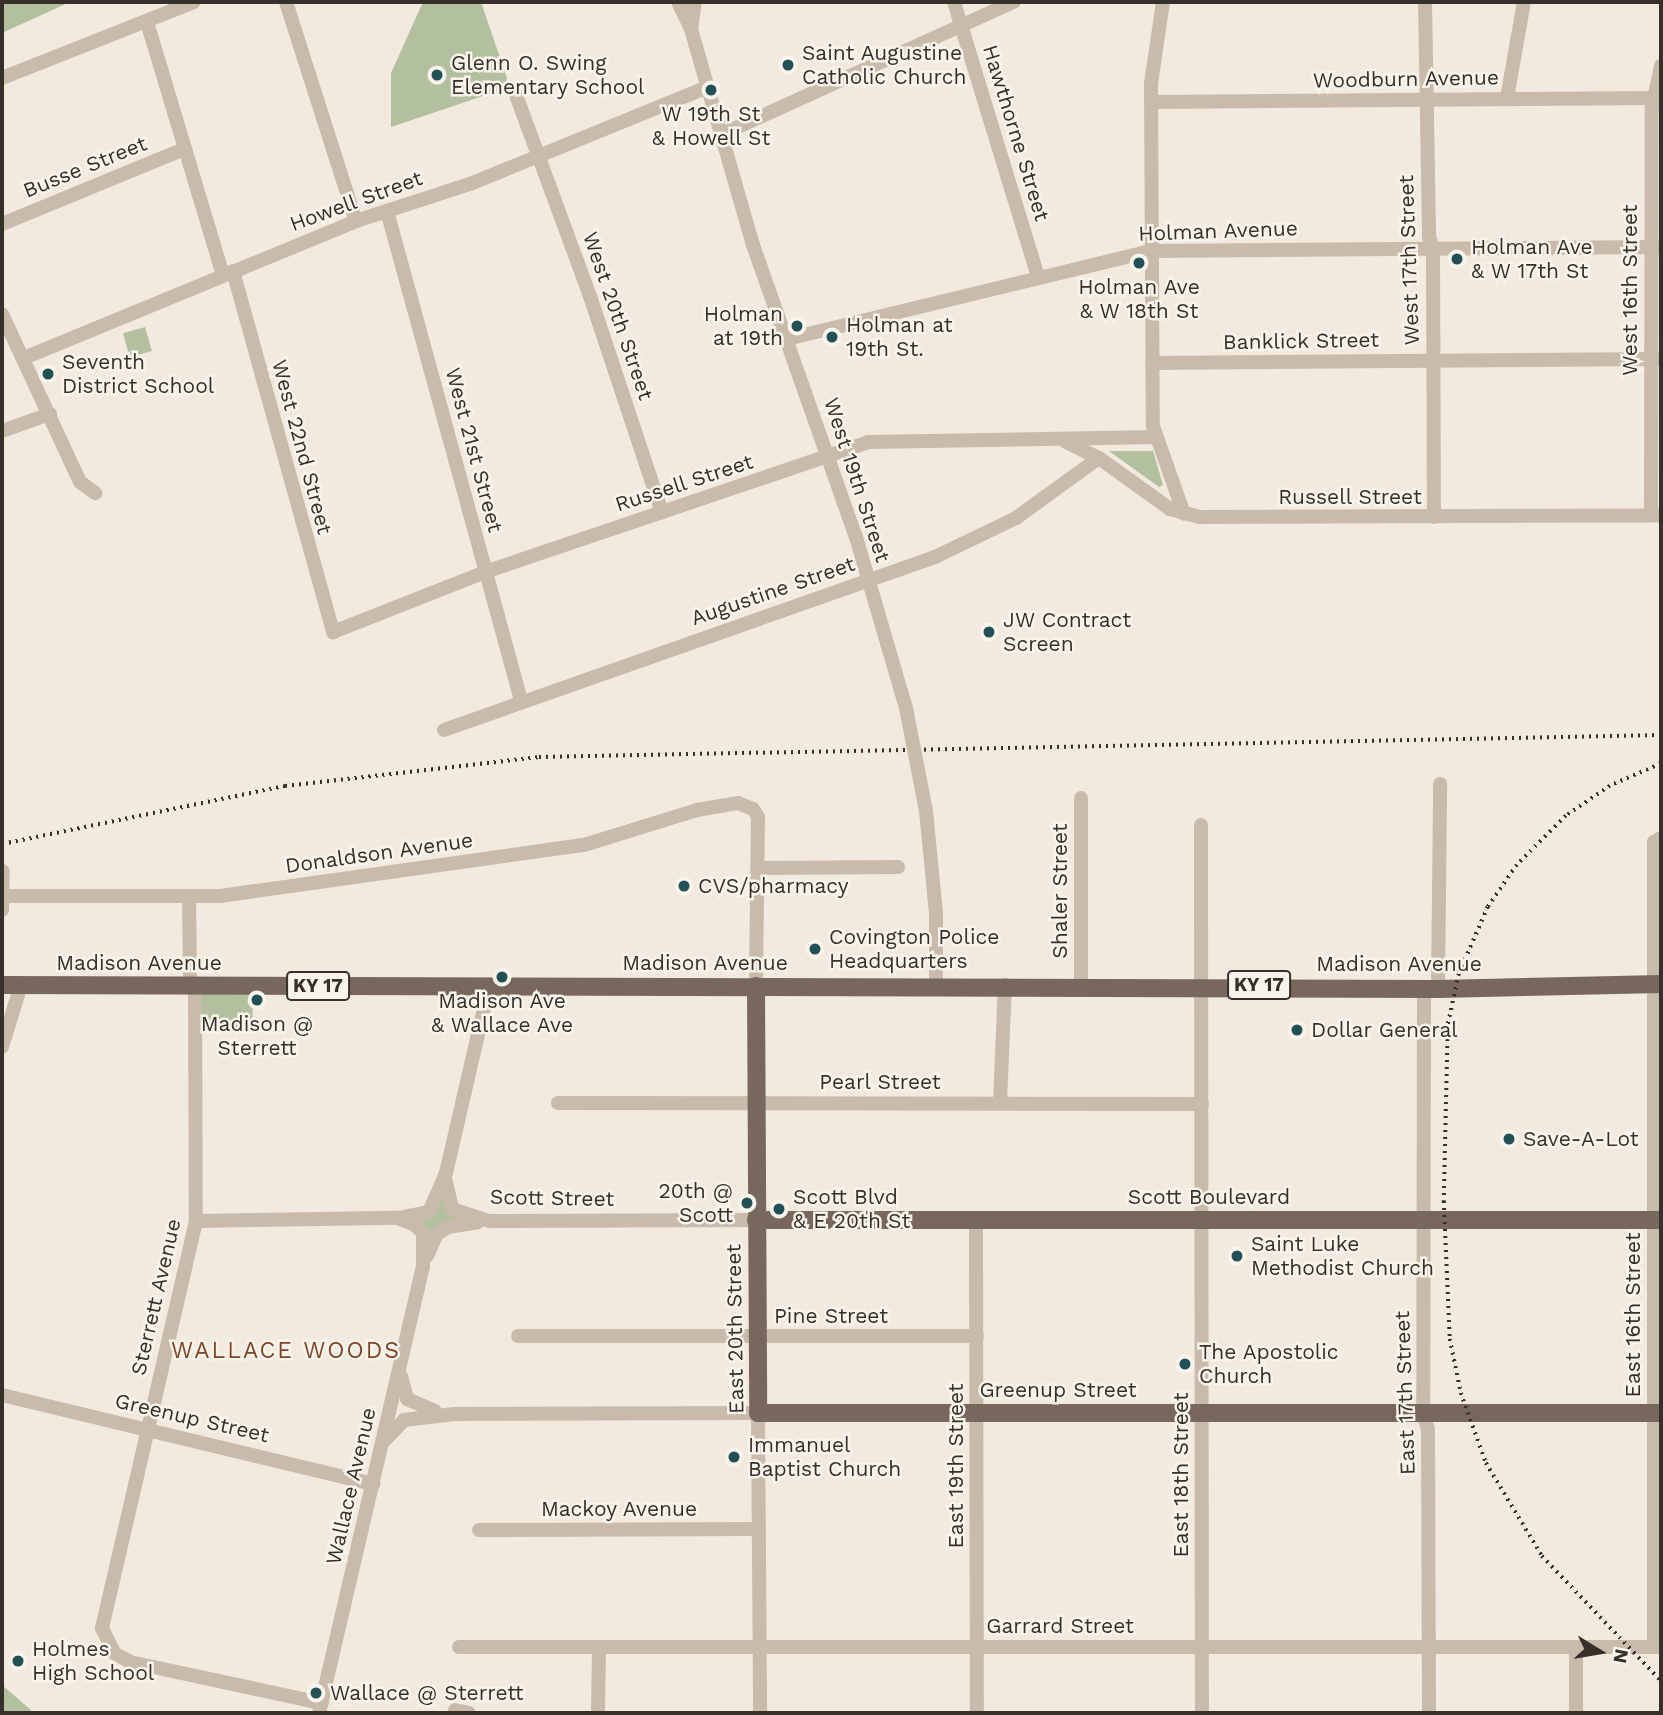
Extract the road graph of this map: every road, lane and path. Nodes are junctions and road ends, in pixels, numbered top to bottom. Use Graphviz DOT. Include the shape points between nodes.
graph roads {
  1 [pos="194,2"];
  2 [pos="286,2"];
  3 [pos="678,2"];
  4 [pos="695,2"];
  5 [pos="954,2"];
  6 [pos="1014,2"];
  7 [pos="1163,2"];
  8 [pos="1424,2"];
  9 [pos="1524,2"];
  10 [pos="146,22"];
  11 [pos="962,28"];
  12 [pos="691,30"];
  13 [pos="1661,66"];
  14 [pos="2,78"];
  15 [pos="705,88"];
  16 [pos="516,95"];
  17 [pos="1658,98"];
  18 [pos="1507,99"];
  19 [pos="1425,100"];
  20 [pos="1151,102"];
  21 [pos="718,136"];
  22 [pos="184,149"];
  23 [pos="539,155"];
  24 [pos="387,211"];
  25 [pos="356,220"];
  26 [pos="2,223"];
  27 [pos="1656,247"];
  28 [pos="1433,248"];
  29 [pos="1152,251"];
  30 [pos="228,273"];
  31 [pos="1038,277"];
  32 [pos="2,314"];
  33 [pos="787,339"];
  34 [pos="24,358"];
  35 [pos="1656,359"];
  36 [pos="1434,360"];
  37 [pos="1152,363"];
  38 [pos="50,414"];
  39 [pos="2,431"];
  40 [pos="1156,438"];
  41 [pos="1061,440"];
  42 [pos="828,457"];
  43 [pos="1098,458"];
  44 [pos="95,493"];
  45 [pos="662,512"];
  46 [pos="1184,514"];
  47 [pos="1656,515"];
  48 [pos="1434,517"];
  49 [pos="485,572"];
  50 [pos="868,581"];
  51 [pos="333,632"];
  52 [pos="521,700"];
  53 [pos="444,730"];
  54 [pos="1440,784"];
  55 [pos="1081,798"];
  56 [pos="1201,825"];
  57 [pos="1658,840"];
  58 [pos="898,867"];
  59 [pos="758,868"];
  60 [pos="3,871"];
  61 [pos="2,896"];
  62 [pos="189,896"];
  63 [pos="2,911"];
  64 [pos="1658,984"];
  65 [pos="2,985"];
  66 [pos="21,985"];
  67 [pos="195,985"];
  68 [pos="936,985"];
  69 [pos="1004,985"];
  70 [pos="1081,985"];
  71 [pos="1201,985"];
  72 [pos="757,986"];
  73 [pos="489,987"];
  74 [pos="1431,988"];
  75 [pos="2,1047"];
  76 [pos="756,1102"];
  77 [pos="558,1103"];
  78 [pos="1000,1103"];
  79 [pos="1202,1104"];
  80 [pos="446,1173"];
  81 [pos="398,1219"];
  82 [pos="976,1219"];
  83 [pos="1202,1219"];
  84 [pos="757,1220"];
  85 [pos="1423,1220"];
  86 [pos="1658,1220"];
  87 [pos="196,1221"];
  88 [pos="490,1221"];
  89 [pos="423,1267"];
  90 [pos="518,1336"];
  91 [pos="977,1336"];
  92 [pos="758,1338"];
  93 [pos="401,1364"];
  94 [pos="2,1395"];
  95 [pos="1201,1412"];
  96 [pos="758,1413"];
  97 [pos="977,1413"];
  98 [pos="1423,1413"];
  99 [pos="1658,1413"];
  100 [pos="455,1414"];
  101 [pos="147,1431"];
  102 [pos="383,1442"];
  103 [pos="373,1484"];
  104 [pos="760,1529"];
  105 [pos="479,1530"];
  106 [pos="1658,1530"];
  107 [pos="1658,1646"];
  108 [pos="459,1647"];
  109 [pos="599,1647"];
  110 [pos="760,1647"];
  111 [pos="978,1647"];
  112 [pos="1202,1647"];
  113 [pos="1429,1647"];
  114 [pos="1576,1648"];
  115 [pos="320,1708"];
  116 [pos="598,1713"];
  117 [pos="760,1713"];
  118 [pos="977,1713"];
  119 [pos="1202,1713"];
  120 [pos="1429,1713"];
  121 [pos="1576,1713"];
  1 -- 10 [label="street"];
  2 -- 25 [label="street"];
  3 -- 12 [label="street, West 19th Street"];
  4 -- 12 [label="street"];
  5 -- 11 [label="street, Hawthorne Street"];
  6 -- 11 [label="street"];
  7 -- 20 [label="street"];
  8 -- 19 [label="street, West 17th Street"];
  9 -- 18 [label="street"];
  10 -- 14 [label="street"];
  10 -- 22 [label="street, West 22nd Street"];
  11 -- 21 [label="street"];
  11 -- 31 [label="street, Hawthorne Street"];
  12 -- 15 [label="street, West 19th Street"];
  13 -- 17 [label="street, West 16th Street"];
  15 -- 21 [label="street, West 19th Street"];
  15 -- 23 [label="street, Howell Street"];
  16 -- 23 [label="street, West 20th Street"];
  17 -- 18 [label="street, Woodburn Avenue"];
  17 -- 27 [label="street, West 16th Street"];
  18 -- 19 [label="street, Woodburn Avenue"];
  19 -- 20 [label="street, Woodburn Avenue"];
  19 -- 28 [label="street, West 17th Street"];
  20 -- 29 [label="street"];
  21 -- 33 [label="street, West 19th Street"];
  22 -- 26 [label="street, Busse Street"];
  22 -- 30 [label="street, West 22nd Street"];
  23 -- 24 [label="street, Howell Street"];
  23 -- 45 [label="street, West 20th Street"];
  24 -- 25 [label="street, Howell Street"];
  24 -- 49 [label="street, West 21st Street"];
  25 -- 30 [label="street, Howell Street"];
  27 -- 28 [label="street, Holman Avenue"];
  27 -- 35 [label="street, West 16th Street"];
  28 -- 29 [label="street, Holman Avenue"];
  28 -- 36 [label="street, West 17th Street"];
  29 -- 31 [label="street, Holman Avenue"];
  29 -- 37 [label="street"];
  30 -- 34 [label="street, Howell Street"];
  30 -- 51 [label="street, West 22nd Street"];
  31 -- 33 [label="street, Holman Avenue"];
  32 -- 34 [label="street"];
  33 -- 42 [label="street, West 19th Street"];
  34 -- 38 [label="street"];
  35 -- 36 [label="street, Banklick Street"];
  35 -- 47 [label="street, West 16th Street"];
  36 -- 37 [label="street, Banklick Street"];
  36 -- 48 [label="street, West 17th Street"];
  37 -- 40 [label="street"];
  38 -- 39 [label="street"];
  38 -- 44 [label="street" via="80,482"];
  40 -- 41 [label="street, Russell Street"];
  40 -- 46 [label="street"];
  41 -- 42 [label="street, Russell Street" via="868,442"];
  41 -- 43 [label="street, Russell Street"];
  42 -- 45 [label="street, Russell Street"];
  42 -- 50 [label="street, West 19th Street"];
  43 -- 46 [label="street, Russell Street"];
  43 -- 50 [label="street, Augustine Street" via="1007,523 935,557"];
  45 -- 49 [label="street, Russell Street"];
  46 -- 48 [label="street, Russell Street"];
  47 -- 48 [label="street, Russell Street"];
  49 -- 51 [label="street, Russell Street"];
  49 -- 52 [label="street, West 21st Street"];
  50 -- 52 [label="street, Augustine Street"];
  50 -- 68 [label="street, West 19th Street, bridge" via="906,708 926,811 936,914"];
  52 -- 53 [label="street, Augustine Street"];
  54 -- 74 [label="street"];
  55 -- 70 [label="street, Shaler Street"];
  56 -- 71 [label="street, East 18th Street"];
  57 -- 64 [label="street"];
  58 -- 59 [label="street"];
  59 -- 62 [label="street, Donaldson Avenue" via="758,817 753,809 738,803 697,810 584,845"];
  59 -- 72 [label="street"];
  60 -- 61 [label="street"];
  61 -- 62 [label="street, Donaldson Avenue"];
  61 -- 63 [label="street"];
  62 -- 67 [label="street, Sterrett Avenue" via="190,978"];
  64 -- 74 [label="main road, Madison Avenue / KY 17"];
  64 -- 86 [label="street, East 16th Street"];
  65 -- 66 [label="main road, Madison Avenue / KY 17"];
  66 -- 67 [label="main road, Madison Avenue / KY 17"];
  66 -- 75 [label="street"];
  67 -- 73 [label="main road, Madison Avenue / KY 17"];
  67 -- 87 [label="street, Sterrett Avenue"];
  68 -- 69 [label="main road, Madison Avenue / KY 17"];
  68 -- 72 [label="main road, Madison Avenue / KY 17"];
  69 -- 70 [label="main road, Madison Avenue / KY 17"];
  69 -- 78 [label="street"];
  70 -- 71 [label="main road, Madison Avenue / KY 17"];
  71 -- 74 [label="main road, Madison Avenue / KY 17"];
  71 -- 79 [label="street, East 18th Street"];
  72 -- 73 [label="main road, Madison Avenue / KY 17"];
  72 -- 76 [label="main road, East 20th Street"];
  73 -- 80 [label="street"];
  74 -- 85 [label="street, East 17th Street"];
  76 -- 77 [label="street, Pearl Street"];
  76 -- 78 [label="street, Pearl Street"];
  76 -- 84 [label="main road, East 20th Street"];
  78 -- 79 [label="street, Pearl Street"];
  79 -- 83 [label="street, East 18th Street"];
  80 -- 81 [label="street" via="429,1212"];
  80 -- 88 [label="street, Scott Street" via="452,1209"];
  81 -- 87 [label="street"];
  81 -- 89 [label="street, Wallace Avenue" via="423,1233"];
  82 -- 83 [label="main road, Scott Boulevard"];
  82 -- 84 [label="main road, Scott Boulevard"];
  82 -- 91 [label="street, East 19th Street"];
  83 -- 85 [label="main road, Scott Boulevard"];
  83 -- 95 [label="street, East 18th Street"];
  84 -- 88 [label="street, Scott Street"];
  84 -- 92 [label="main road, East 20th Street"];
  85 -- 86 [label="main road, Scott Boulevard"];
  85 -- 98 [label="street, East 17th Street"];
  86 -- 99 [label="street, East 16th Street"];
  87 -- 101 [label="street, Sterrett Avenue"];
  88 -- 89 [label="street, Wallace Avenue" via="443,1230"];
  89 -- 93 [label="street, Wallace Avenue"];
  90 -- 92 [label="street, Pine Street"];
  91 -- 92 [label="street, Pine Street"];
  91 -- 97 [label="street, East 19th Street"];
  92 -- 96 [label="main road, East 20th Street"];
  93 -- 100 [label="street" via="401,1383 411,1404"];
  93 -- 102 [label="street, Wallace Avenue"];
  94 -- 101 [label="street, Greenup Street"];
  95 -- 97 [label="main road, Greenup Street"];
  95 -- 98 [label="main road, Greenup Street"];
  95 -- 112 [label="street, East 18th Street"];
  96 -- 97 [label="main road, Greenup Street"];
  96 -- 100 [label="street, Greenup Street"];
  96 -- 104 [label="street, East 20th Street"];
  97 -- 111 [label="street, East 19th Street"];
  98 -- 99 [label="main road, Greenup Street"];
  98 -- 113 [label="street, East 17th Street" via="1428,1429"];
  99 -- 106 [label="street, East 16th Street"];
  100 -- 102 [label="street" via="404,1420"];
  101 -- 103 [label="street, Greenup Street"];
  101 -- 115 [label="street, Sterrett Avenue" via="102,1619 107,1645 130,1662"];
  102 -- 103 [label="street, Wallace Avenue"];
  103 -- 115 [label="street, Wallace Avenue"];
  104 -- 105 [label="street, Mackoy Avenue"];
  104 -- 110 [label="street, East 20th Street"];
  106 -- 107 [label="street, East 16th Street"];
  107 -- 114 [label="street, Garrard Street"];
  108 -- 109 [label="street, Garrard Street"];
  109 -- 110 [label="street, Garrard Street"];
  109 -- 116 [label="street"];
  110 -- 111 [label="street, Garrard Street"];
  110 -- 117 [label="street, East 20th Street"];
  111 -- 112 [label="street, Garrard Street"];
  111 -- 118 [label="street, East 19th Street"];
  112 -- 113 [label="street, Garrard Street"];
  112 -- 119 [label="street, East 18th Street"];
  113 -- 114 [label="street, Garrard Street"];
  113 -- 120 [label="street, East 17th Street"];
  114 -- 121 [label="street"];
}
